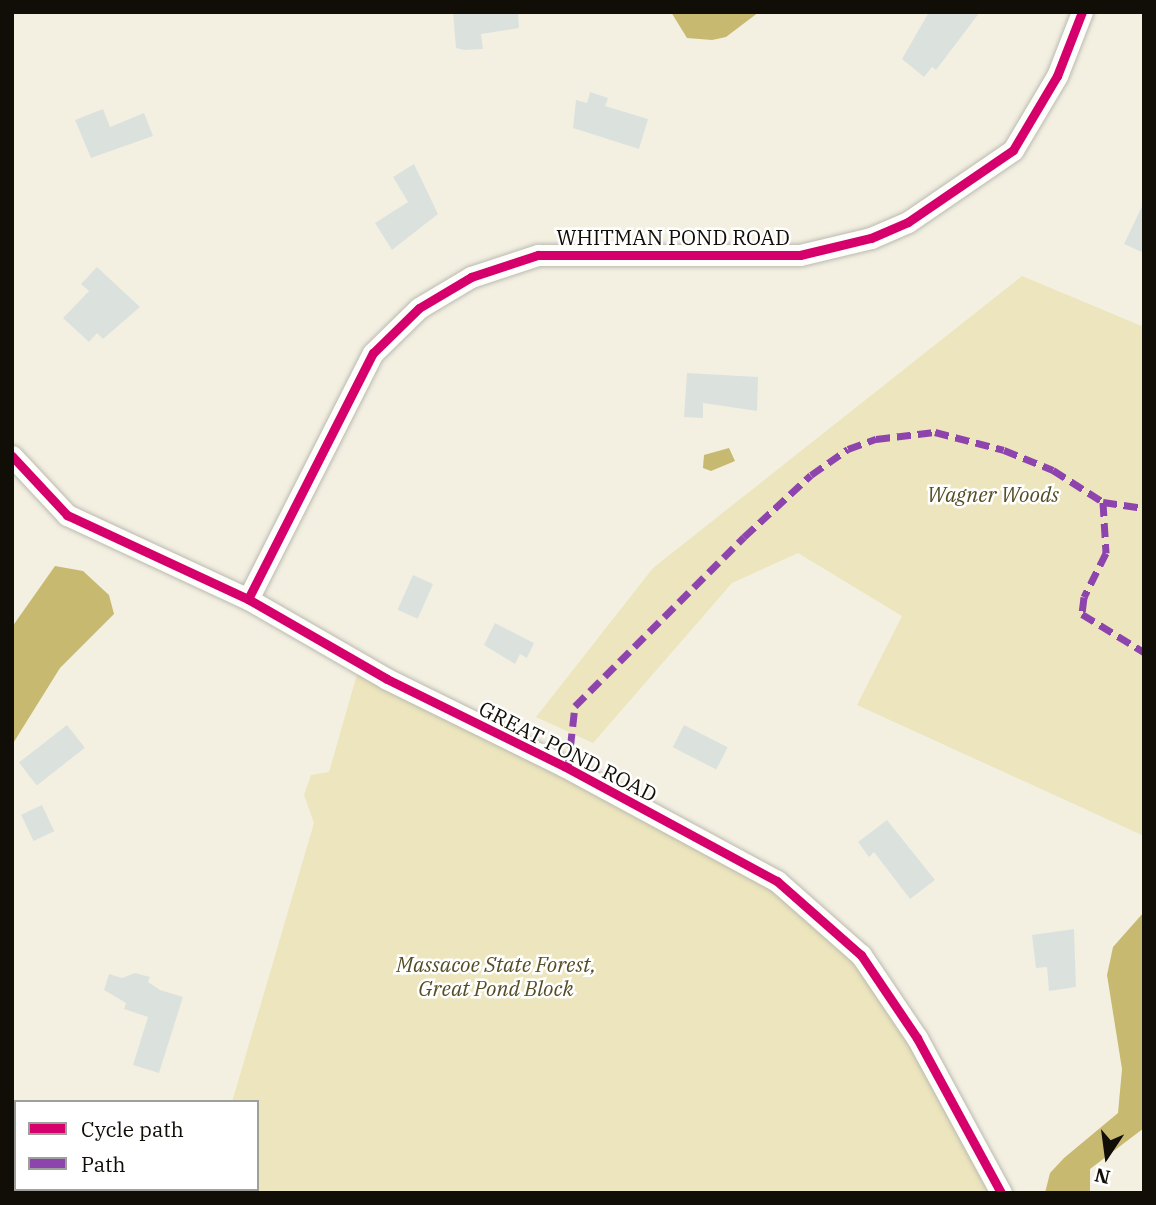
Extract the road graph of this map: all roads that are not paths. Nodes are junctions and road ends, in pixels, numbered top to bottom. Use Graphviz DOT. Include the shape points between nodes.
graph roads {
  1 [pos="1082,12"];
  2 [pos="12,456"];
  3 [pos="248,599"];
  4 [pos="1001,1193"];
  1 -- 3 [label="street, WHITMAN POND ROAD" via="1057,76 1013,150 908,222 871,238 800,255 538,256 471,277 419,308 373,354"];
  2 -- 3 [label="street, GREAT POND ROAD" via="68,515"];
  3 -- 4 [label="street, GREAT POND ROAD" via="387,679 564,766 776,881 861,955 917,1038"];
}
